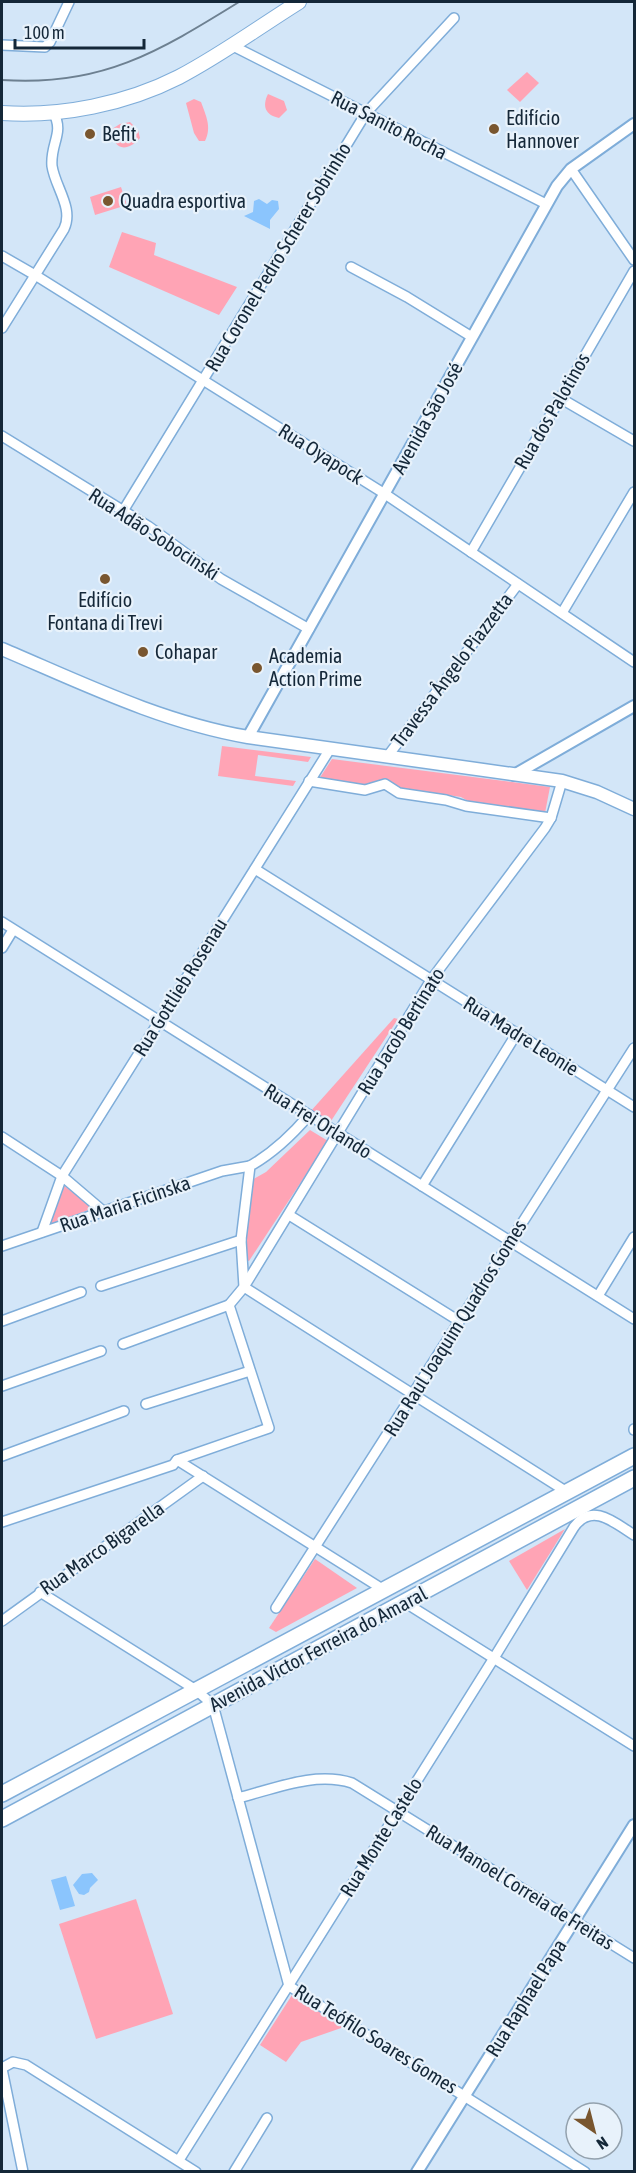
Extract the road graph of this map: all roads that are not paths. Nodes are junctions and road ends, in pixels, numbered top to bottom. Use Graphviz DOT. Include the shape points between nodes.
graph roads {
  1 [pos="69,2"];
  2 [pos="299,2"];
  3 [pos="454,18"];
  4 [pos="2,45"];
  5 [pos="231,45"];
  6 [pos="53,112"];
  7 [pos="2,113"];
  8 [pos="366,113"];
  9 [pos="634,124"];
  10 [pos="571,169"];
  11 [pos="546,204"];
  12 [pos="2,256"];
  13 [pos="634,260"];
  14 [pos="351,267"];
  15 [pos="634,271"];
  16 [pos="35,275"];
  17 [pos="2,328"];
  18 [pos="472,337"];
  19 [pos="203,380"];
  20 [pos="560,398"];
  21 [pos="2,436"];
  22 [pos="634,441"];
  23 [pos="634,492"];
  24 [pos="384,494"];
  25 [pos="123,511"];
  26 [pos="471,552"];
  27 [pos="518,584"];
  28 [pos="562,613"];
  29 [pos="309,629"];
  30 [pos="2,649"];
  31 [pos="634,662"];
  32 [pos="634,705"];
  33 [pos="248,737"];
  34 [pos="330,749"];
  35 [pos="387,757"];
  36 [pos="514,774"];
  37 [pos="309,781"];
  38 [pos="562,781"];
  39 [pos="632,808"];
  40 [pos="551,818"];
  41 [pos="255,869"];
  42 [pos="2,922"];
  43 [pos="13,930"];
  44 [pos="2,948"];
  45 [pos="431,980"];
  46 [pos="159,1021"];
  47 [pos="517,1034"];
  48 [pos="634,1048"];
  49 [pos="608,1090"];
  50 [pos="634,1107"];
  51 [pos="309,1115"];
  52 [pos="337,1133"];
  53 [pos="2,1137"];
  54 [pos="250,1166"];
  55 [pos="62,1176"];
  56 [pos="422,1186"];
  57 [pos="104,1211"];
  58 [pos="289,1215"];
  59 [pos="42,1232"];
  60 [pos="634,1238"];
  61 [pos="241,1240"];
  62 [pos="510,1241"];
  63 [pos="2,1246"];
  64 [pos="100,1286"];
  65 [pos="244,1287"];
  66 [pos="81,1292"];
  67 [pos="598,1296"];
  68 [pos="229,1305"];
  69 [pos="634,1319"];
  70 [pos="2,1321"];
  71 [pos="459,1322"];
  72 [pos="123,1344"];
  73 [pos="101,1351"];
  74 [pos="250,1371"];
  75 [pos="2,1386"];
  76 [pos="414,1394"];
  77 [pos="146,1404"];
  78 [pos="124,1411"];
  79 [pos="2,1456"];
  80 [pos="634,1456"];
  81 [pos="177,1460"];
  82 [pos="203,1476"];
  83 [pos="634,1478"];
  84 [pos="567,1492"];
  85 [pos="2,1522"];
  86 [pos="634,1535"];
  87 [pos="316,1547"];
  88 [pos="384,1590"];
  89 [pos="40,1592"];
  90 [pos="404,1602"];
  91 [pos="276,1608"];
  92 [pos="2,1621"];
  93 [pos="494,1658"];
  94 [pos="196,1690"];
  95 [pos="213,1705"];
  96 [pos="634,1746"];
  97 [pos="2,1794"];
  98 [pos="238,1798"];
  99 [pos="398,1810"];
  100 [pos="2,1819"];
  101 [pos="634,1825"];
  102 [pos="574,1921"];
  103 [pos="634,1958"];
  104 [pos="289,1986"];
  105 [pos="2,2068"];
  106 [pos="465,2096"];
  107 [pos="267,2118"];
  108 [pos="179,2160"];
  109 [pos="23,2172"];
  110 [pos="196,2172"];
  111 [pos="234,2172"];
  112 [pos="417,2172"];
  113 [pos="585,2172"];
  1 -- 4 [label="street" via="45,47"];
  2 -- 5 [label="main road"];
  3 -- 8 [label="street, Rua Coronel Pedro Scherer Sobrinho"];
  5 -- 6 [label="main road" via="145,92"];
  5 -- 8 [label="street, Rua Sanito Rocha"];
  6 -- 7 [label="main road"];
  6 -- 16 [label="street" via="59,124 52,166 67,220"];
  8 -- 11 [label="street, Rua Sanito Rocha"];
  8 -- 19 [label="street, Rua Coronel Pedro Scherer Sobrinho"];
  9 -- 10 [label="street, Avenida São José"];
  10 -- 11 [label="street, Avenida São José"];
  10 -- 13 [label="street"];
  11 -- 18 [label="street, Avenida São José"];
  12 -- 16 [label="street, Rua Oyapock"];
  14 -- 18 [label="street"];
  15 -- 20 [label="street, Rua dos Palotinos"];
  16 -- 17 [label="street"];
  16 -- 19 [label="street, Rua Oyapock"];
  18 -- 24 [label="street, Avenida São José"];
  19 -- 24 [label="street, Rua Oyapock"];
  19 -- 25 [label="street, Rua Coronel Pedro Scherer Sobrinho"];
  20 -- 22 [label="street"];
  20 -- 26 [label="street, Rua dos Palotinos"];
  21 -- 25 [label="street, Rua Adão Sobocinski"];
  23 -- 28 [label="street"];
  24 -- 26 [label="street, Rua Oyapock"];
  24 -- 29 [label="street, Avenida São José"];
  25 -- 29 [label="street, Rua Adão Sobocinski" via="221,579"];
  26 -- 27 [label="street, Rua Oyapock"];
  27 -- 28 [label="street, Rua Oyapock"];
  27 -- 35 [label="street, Travessa Ângelo Piazzetta"];
  28 -- 31 [label="street, Rua Oyapock"];
  29 -- 33 [label="street, Avenida São José"];
  30 -- 33 [label="main road" via="162,716"];
  32 -- 36 [label="street"];
  33 -- 34 [label="main road"];
  34 -- 35 [label="main road"];
  34 -- 37 [label="street, Rua Gottlieb Rosenau"];
  35 -- 36 [label="main road"];
  36 -- 38 [label="main road"];
  37 -- 40 [label="street" via="366,790 385,784 399,793"];
  37 -- 41 [label="street, Rua Gottlieb Rosenau"];
  38 -- 39 [label="main road"];
  38 -- 40 [label="street, Rua Jacob Bertinato"];
  40 -- 45 [label="street, Rua Jacob Bertinato"];
  41 -- 45 [label="street, Rua Madre Leonie"];
  41 -- 46 [label="street, Rua Gottlieb Rosenau"];
  42 -- 43 [label="street, Rua Frei Orlando"];
  43 -- 44 [label="street"];
  43 -- 46 [label="street, Rua Frei Orlando"];
  45 -- 47 [label="street, Rua Madre Leonie"];
  45 -- 52 [label="street, Rua Jacob Bertinato"];
  46 -- 51 [label="street, Rua Frei Orlando"];
  46 -- 55 [label="street, Rua Gottlieb Rosenau"];
  47 -- 49 [label="street, Rua Madre Leonie"];
  47 -- 56 [label="street"];
  48 -- 49 [label="street, Rua Raul Joaquim Quadros Gomes"];
  49 -- 50 [label="street, Rua Madre Leonie"];
  49 -- 62 [label="street, Rua Raul Joaquim Quadros Gomes"];
  51 -- 52 [label="street, Rua Frei Orlando"];
  51 -- 54 [label="street" via="272,1151"];
  52 -- 56 [label="street, Rua Frei Orlando"];
  52 -- 58 [label="street, Rua Jacob Bertinato"];
  53 -- 55 [label="street"];
  54 -- 57 [label="street, Rua Maria Ficinska" via="222,1171"];
  54 -- 61 [label="street"];
  55 -- 57 [label="street"];
  55 -- 59 [label="street, Rua Gottlieb Rosenau"];
  56 -- 62 [label="street, Rua Frei Orlando"];
  57 -- 59 [label="street, Rua Maria Ficinska"];
  58 -- 65 [label="street, Rua Jacob Bertinato"];
  58 -- 71 [label="street"];
  59 -- 63 [label="street, Rua Maria Ficinska"];
  60 -- 67 [label="street"];
  61 -- 64 [label="street"];
  61 -- 65 [label="street"];
  62 -- 67 [label="street, Rua Frei Orlando"];
  62 -- 71 [label="street, Rua Raul Joaquim Quadros Gomes"];
  65 -- 68 [label="street, Rua Jacob Bertinato"];
  65 -- 76 [label="street"];
  66 -- 70 [label="street"];
  67 -- 69 [label="street, Rua Frei Orlando"];
  68 -- 72 [label="street"];
  68 -- 74 [label="street"];
  71 -- 76 [label="street, Rua Raul Joaquim Quadros Gomes"];
  73 -- 75 [label="street"];
  74 -- 77 [label="street"];
  74 -- 81 [label="street" via="269,1428"];
  76 -- 84 [label="street"];
  76 -- 87 [label="street, Rua Raul Joaquim Quadros Gomes"];
  78 -- 79 [label="street"];
  80 -- 84 [label="highway, Avenida Victor Ferreira do Amaral"];
  81 -- 82 [label="street"];
  81 -- 85 [label="street" via="173,1465"];
  82 -- 87 [label="street"];
  82 -- 89 [label="street, Rua Marco Bigarella"];
  83 -- 90 [label="highway, Avenida Victor Ferreira do Amaral"];
  84 -- 88 [label="highway, Avenida Victor Ferreira do Amaral"];
  86 -- 93 [label="street, Rua Monte Castelo" via="603,1516 586,1515 574,1527"];
  87 -- 88 [label="street"];
  87 -- 91 [label="street, Rua Raul Joaquim Quadros Gomes"];
  88 -- 94 [label="highway, Avenida Victor Ferreira do Amaral"];
  89 -- 92 [label="street, Rua Marco Bigarella"];
  89 -- 94 [label="street"];
  90 -- 93 [label="street"];
  90 -- 95 [label="highway, Avenida Victor Ferreira do Amaral"];
  93 -- 96 [label="street"];
  93 -- 99 [label="street, Rua Monte Castelo"];
  94 -- 95 [label="street"];
  94 -- 97 [label="highway, Avenida Victor Ferreira do Amaral"];
  95 -- 98 [label="street, Rua Teófilo Soares Gomes"];
  95 -- 100 [label="highway, Avenida Victor Ferreira do Amaral"];
  98 -- 99 [label="street, Rua Manoel Correia de Freitas" via="328,1778 352,1783"];
  98 -- 104 [label="street, Rua Teófilo Soares Gomes"];
  99 -- 102 [label="street, Rua Manoel Correia de Freitas"];
  99 -- 104 [label="street, Rua Monte Castelo"];
  101 -- 102 [label="street, Rua Raphael Papa"];
  102 -- 103 [label="street, Rua Manoel Correia de Freitas"];
  102 -- 106 [label="street, Rua Raphael Papa"];
  104 -- 106 [label="street, Rua Teófilo Soares Gomes"];
  104 -- 108 [label="street, Rua Monte Castelo"];
  105 -- 108 [label="street" via="13,2062 26,2065"];
  105 -- 109 [label="street"];
  106 -- 112 [label="street, Rua Raphael Papa"];
  106 -- 113 [label="street, Rua Teófilo Soares Gomes"];
  107 -- 111 [label="street"];
  108 -- 110 [label="street"];
}
